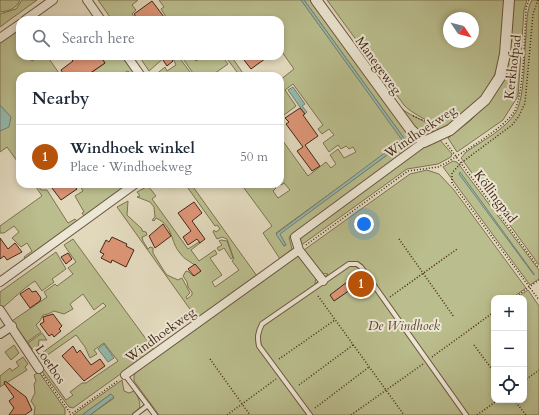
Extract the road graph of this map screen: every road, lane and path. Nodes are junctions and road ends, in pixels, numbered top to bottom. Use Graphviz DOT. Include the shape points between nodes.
graph roads {
  1 [pos="53,0"];
  2 [pos="87,0"];
  3 [pos="316,0"];
  4 [pos="509,0"];
  5 [pos="529,0"];
  6 [pos="538,0"];
  7 [pos="31,16"];
  8 [pos="98,16"];
  9 [pos="16,27"];
  10 [pos="0,38"];
  11 [pos="130,60"];
  12 [pos="138,72"];
  13 [pos="440,134"];
  14 [pos="424,142"];
  15 [pos="456,157"];
  16 [pos="460,163"];
  17 [pos="129,188"];
  18 [pos="399,239"];
  19 [pos="457,249"];
  20 [pos="299,250"];
  21 [pos="539,268"];
  22 [pos="423,273"];
  23 [pos="539,280"];
  24 [pos="323,281"];
  25 [pos="0,282"];
  26 [pos="530,287"];
  27 [pos="518,295"];
  28 [pos="318,296"];
  29 [pos="539,300"];
  30 [pos="384,301"];
  31 [pos="0,310"];
  32 [pos="454,317"];
  33 [pos="335,320"];
  34 [pos="12,326"];
  35 [pos="0,334"];
  36 [pos="353,344"];
  37 [pos="474,345"];
  38 [pos="210,359"];
  39 [pos="279,359"];
  40 [pos="369,367"];
  41 [pos="491,368"];
  42 [pos="39,369"];
  43 [pos="539,370"];
  44 [pos="125,375"];
  45 [pos="281,376"];
  46 [pos="527,379"];
  47 [pos="298,386"];
  48 [pos="494,403"];
  49 [pos="516,403"];
  50 [pos="242,404"];
  51 [pos="148,405"];
  52 [pos="315,408"];
  53 [pos="71,414"];
  54 [pos="403,414"];
  55 [pos="135,415"];
  56 [pos="155,415"];
  57 [pos="227,415"];
  58 [pos="250,415"];
  59 [pos="310,415"];
  60 [pos="400,415"];
  61 [pos="466,415"];
  62 [pos="477,415"];
  63 [pos="526,415"];
  1 -- 7 [label="street"];
  2 -- 8 [label="street"];
  3 -- 14 [label="street, Manegeweg" via="411,130"];
  4 -- 13 [label="street, Windhoekweg" via="505,54 500,77 484,100 450,130"];
  5 -- 15 [label="path, Kerkhofpad" via="526,8 520,97 514,112 504,123"];
  6 -- 16 [label="path" via="533,14 525,103 519,116 512,125"];
  9 -- 10 [label="street"];
  11 -- 12 [label="street"];
  13 -- 14 [label="street, Windhoekweg"];
  13 -- 15 [label="path, Köllingpad"];
  14 -- 20 [label="street, Windhoekweg" via="295,237"];
  15 -- 16 [label="path, Köllingpad"];
  15 -- 20 [label="path, Windhoekweg" via="438,167 408,171"];
  16 -- 21 [label="path, Köllingpad"];
  16 -- 26 [label="path" via="452,173 452,183"];
  17 -- 25 [label="street"];
  18 -- 22 [label="path"];
  19 -- 22 [label="path"];
  20 -- 24 [label="street"];
  20 -- 44 [label="street, Windhoekweg"];
  22 -- 30 [label="path"];
  22 -- 32 [label="path"];
  23 -- 26 [label="path"];
  24 -- 30 [label="lane" via="349,264 356,264 361,267"];
  24 -- 45 [label="lane" via="262,324 258,332 259,346"];
  26 -- 27 [label="path"];
  26 -- 29 [label="path"];
  28 -- 33 [label="path"];
  30 -- 61 [label="lane"];
  31 -- 34 [label="street, Loetbos"];
  33 -- 36 [label="path"];
  33 -- 39 [label="path"];
  34 -- 35 [label="street"];
  34 -- 42 [label="street, Loetbos"];
  36 -- 40 [label="path"];
  36 -- 47 [label="path"];
  37 -- 41 [label="path"];
  38 -- 50 [label="path"];
  40 -- 52 [label="path"];
  40 -- 54 [label="path"];
  42 -- 53 [label="path, Loetbos"];
  43 -- 46 [label="path"];
  44 -- 51 [label="lane, Windhoekweg"];
  44 -- 53 [label="path"];
  45 -- 50 [label="path"];
  45 -- 59 [label="lane"];
  48 -- 62 [label="path"];
  49 -- 63 [label="path"];
  50 -- 57 [label="path"];
  50 -- 58 [label="path"];
  51 -- 55 [label="lane"];
  51 -- 56 [label="lane, Windhoekweg"];
  54 -- 60 [label="path"];
}
